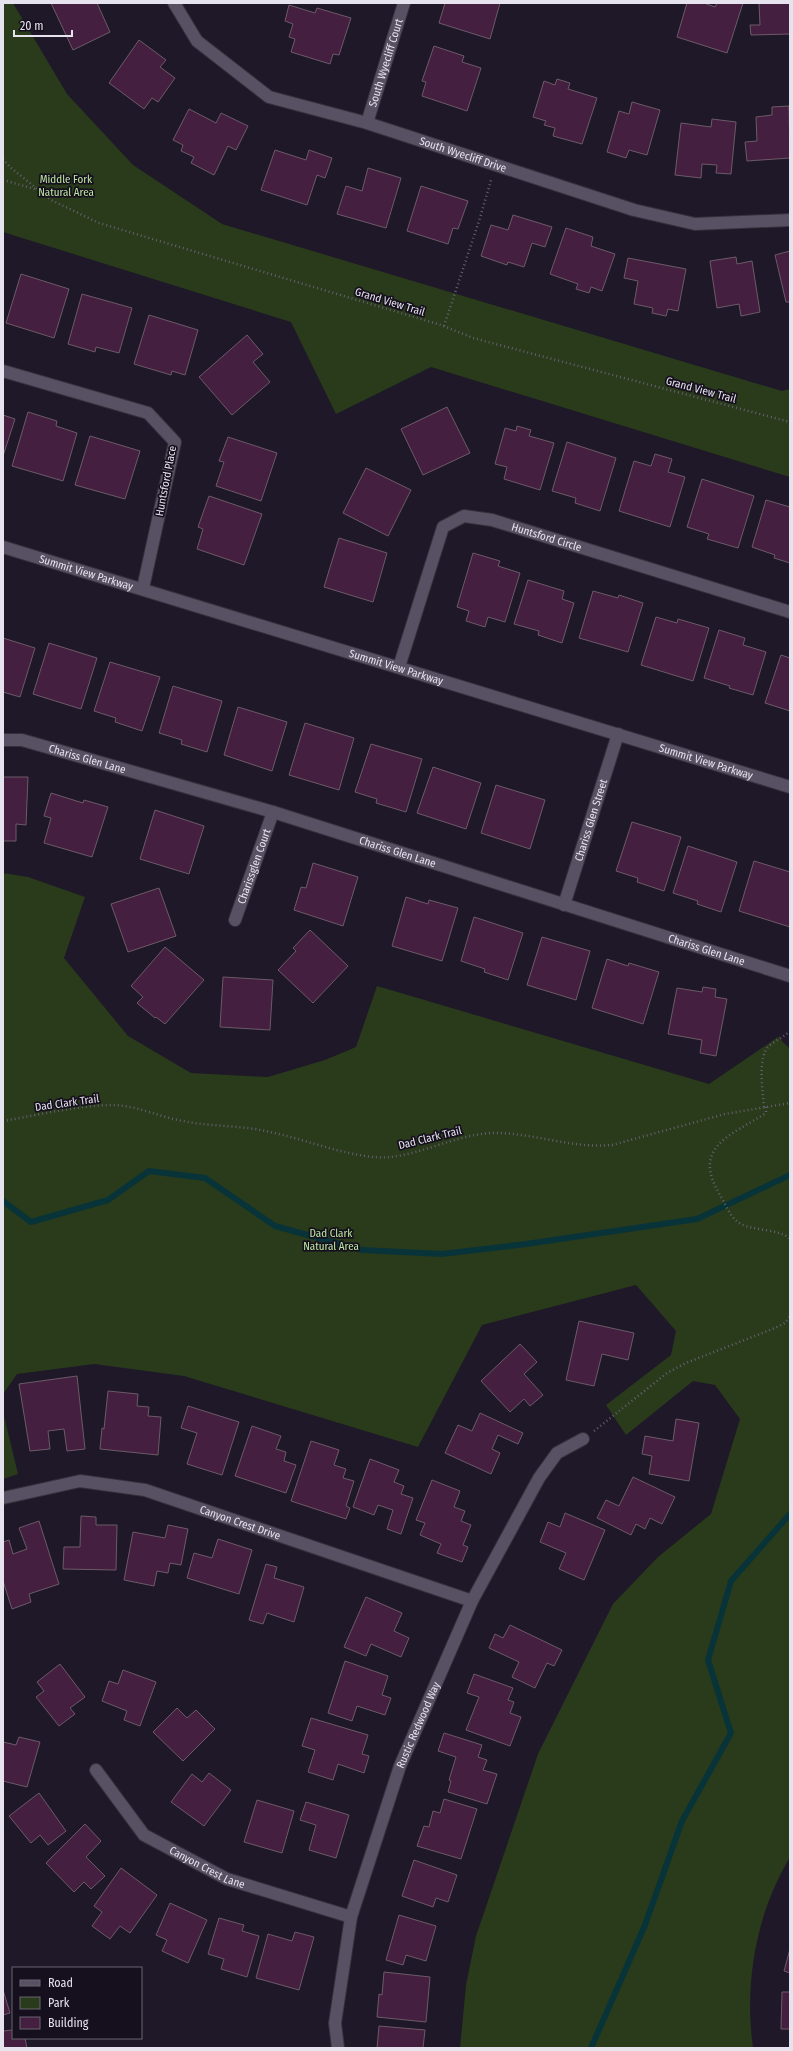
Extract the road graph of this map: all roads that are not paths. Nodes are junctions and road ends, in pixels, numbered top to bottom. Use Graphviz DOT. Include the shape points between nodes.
graph roads {
  1 [pos="174,3"];
  2 [pos="404,3"];
  3 [pos="367,123"];
  4 [pos="790,220"];
  5 [pos="3,371"];
  6 [pos="3,547"];
  7 [pos="143,588"];
  8 [pos="790,612"];
  9 [pos="399,667"];
  10 [pos="618,734"];
  11 [pos="3,740"];
  12 [pos="790,787"];
  13 [pos="273,812"];
  14 [pos="564,905"];
  15 [pos="235,920"];
  16 [pos="790,976"];
  17 [pos="583,1439"];
  18 [pos="3,1498"];
  19 [pos="472,1601"];
  20 [pos="96,1770"];
  21 [pos="351,1917"];
  22 [pos="338,2048"];
  1 -- 3 [label="street, South Wyecliff Drive" via="198,41 269,97"];
  2 -- 3 [label="street, South Wyecliff Court"];
  3 -- 4 [label="street, South Wyecliff Drive" via="634,210 695,224"];
  5 -- 7 [label="street, Huntsford Place" via="148,413 175,442"];
  6 -- 7 [label="street, Summit View Parkway"];
  7 -- 9 [label="street, Summit View Parkway"];
  8 -- 9 [label="street, Huntsford Circle" via="492,520 464,516 443,527"];
  9 -- 10 [label="street, Summit View Parkway"];
  10 -- 12 [label="street, Summit View Parkway"];
  10 -- 14 [label="street, Chariss Glen Street"];
  11 -- 13 [label="street, Chariss Glen Lane" via="22,740"];
  13 -- 14 [label="street, Chariss Glen Lane"];
  13 -- 15 [label="street, Charissglen Court"];
  14 -- 16 [label="street, Chariss Glen Lane"];
  17 -- 19 [label="street, Rustic Redwood Way" via="557,1453 539,1478"];
  18 -- 19 [label="street, Canyon Crest Drive" via="80,1481 145,1490"];
  19 -- 21 [label="street, Rustic Redwood Way" via="400,1766"];
  20 -- 21 [label="street, Canyon Crest Lane" via="144,1834 228,1879"];
  21 -- 22 [label="street, Rustic Redwood Way" via="335,2023"];
}
